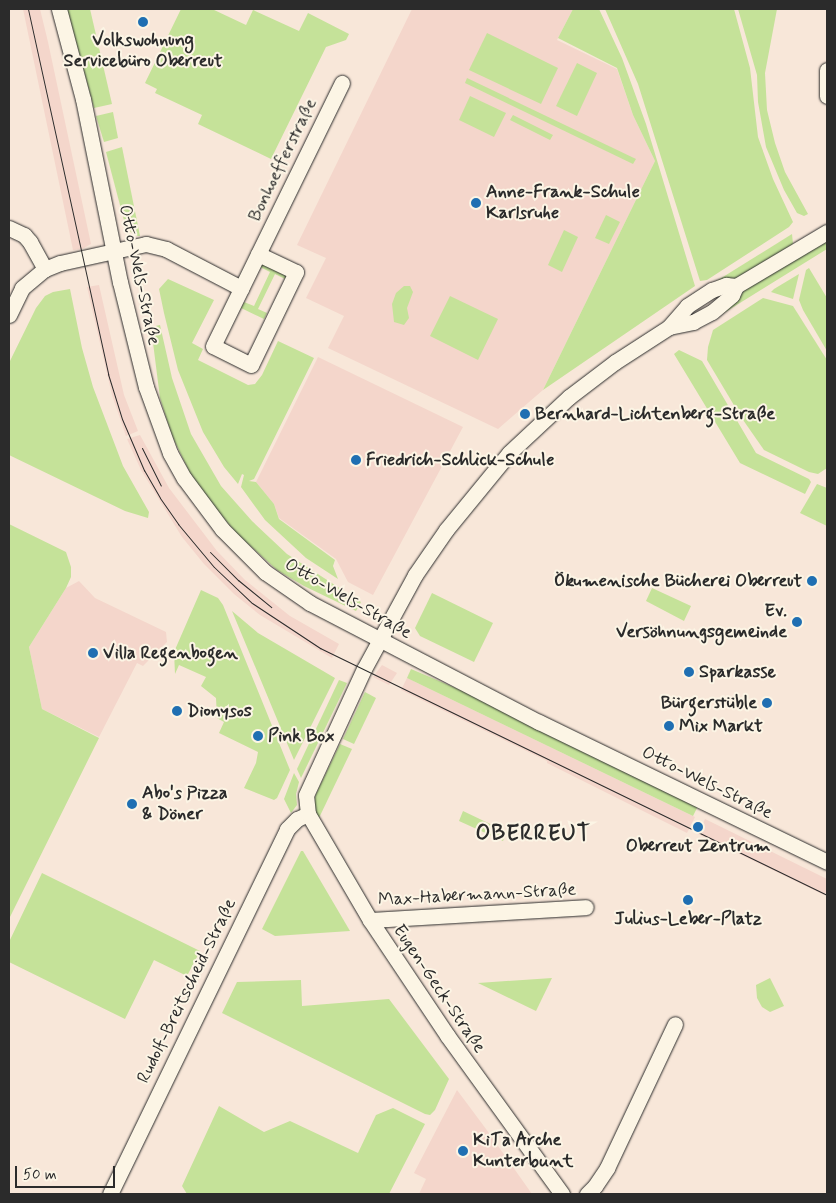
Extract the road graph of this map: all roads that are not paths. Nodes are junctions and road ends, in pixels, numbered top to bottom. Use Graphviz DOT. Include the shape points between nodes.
graph roads {
  1 [pos="59,9"];
  2 [pos="827,70"];
  3 [pos="342,83"];
  4 [pos="827,96"];
  5 [pos="9,228"];
  6 [pos="827,232"];
  7 [pos="114,252"];
  8 [pos="258,254"];
  9 [pos="45,269"];
  10 [pos="242,288"];
  11 [pos="9,315"];
  12 [pos="380,639"];
  13 [pos="308,814"];
  14 [pos="827,862"];
  15 [pos="586,907"];
  16 [pos="370,920"];
  17 [pos="675,1024"];
  18 [pos="110,1194"];
  19 [pos="562,1194"];
  20 [pos="587,1194"];
  1 -- 7 [label="street, Otto-Wels-Straße" via="83,99"];
  2 -- 4 [label="street"];
  3 -- 8 [label="street, Bonhoefferstraße"];
  5 -- 9 [label="street" via="24,235"];
  6 -- 12 [label="street" via="736,286 726,285 712,290 687,306 669,327 569,397 509,453 430,552"];
  7 -- 9 [label="street"];
  7 -- 10 [label="street" via="153,244"];
  7 -- 12 [label="street, Otto-Wels-Straße" via="156,420 170,453 202,505 237,546 265,572 310,603"];
  8 -- 10 [label="street, Bonhoefferstraße"];
  8 -- 10 [label="street, Bonhoefferstraße" via="296,272 251,365 213,346"];
  9 -- 11 [label="street" via="22,288"];
  12 -- 13 [label="street, Eugen-Geck-Straße" via="306,795"];
  12 -- 14 [label="street, Otto-Wels-Straße" via="539,722"];
  13 -- 16 [label="street, Eugen-Geck-Straße"];
  13 -- 18 [label="street, Rudolf-Breitscheid-Straße" via="287,829"];
  15 -- 16 [label="street, Max-Habermann-Straße"];
  16 -- 19 [label="street, Eugen-Geck-Straße" via="446,1035"];
  17 -- 20 [label="street" via="607,1168"];
}
